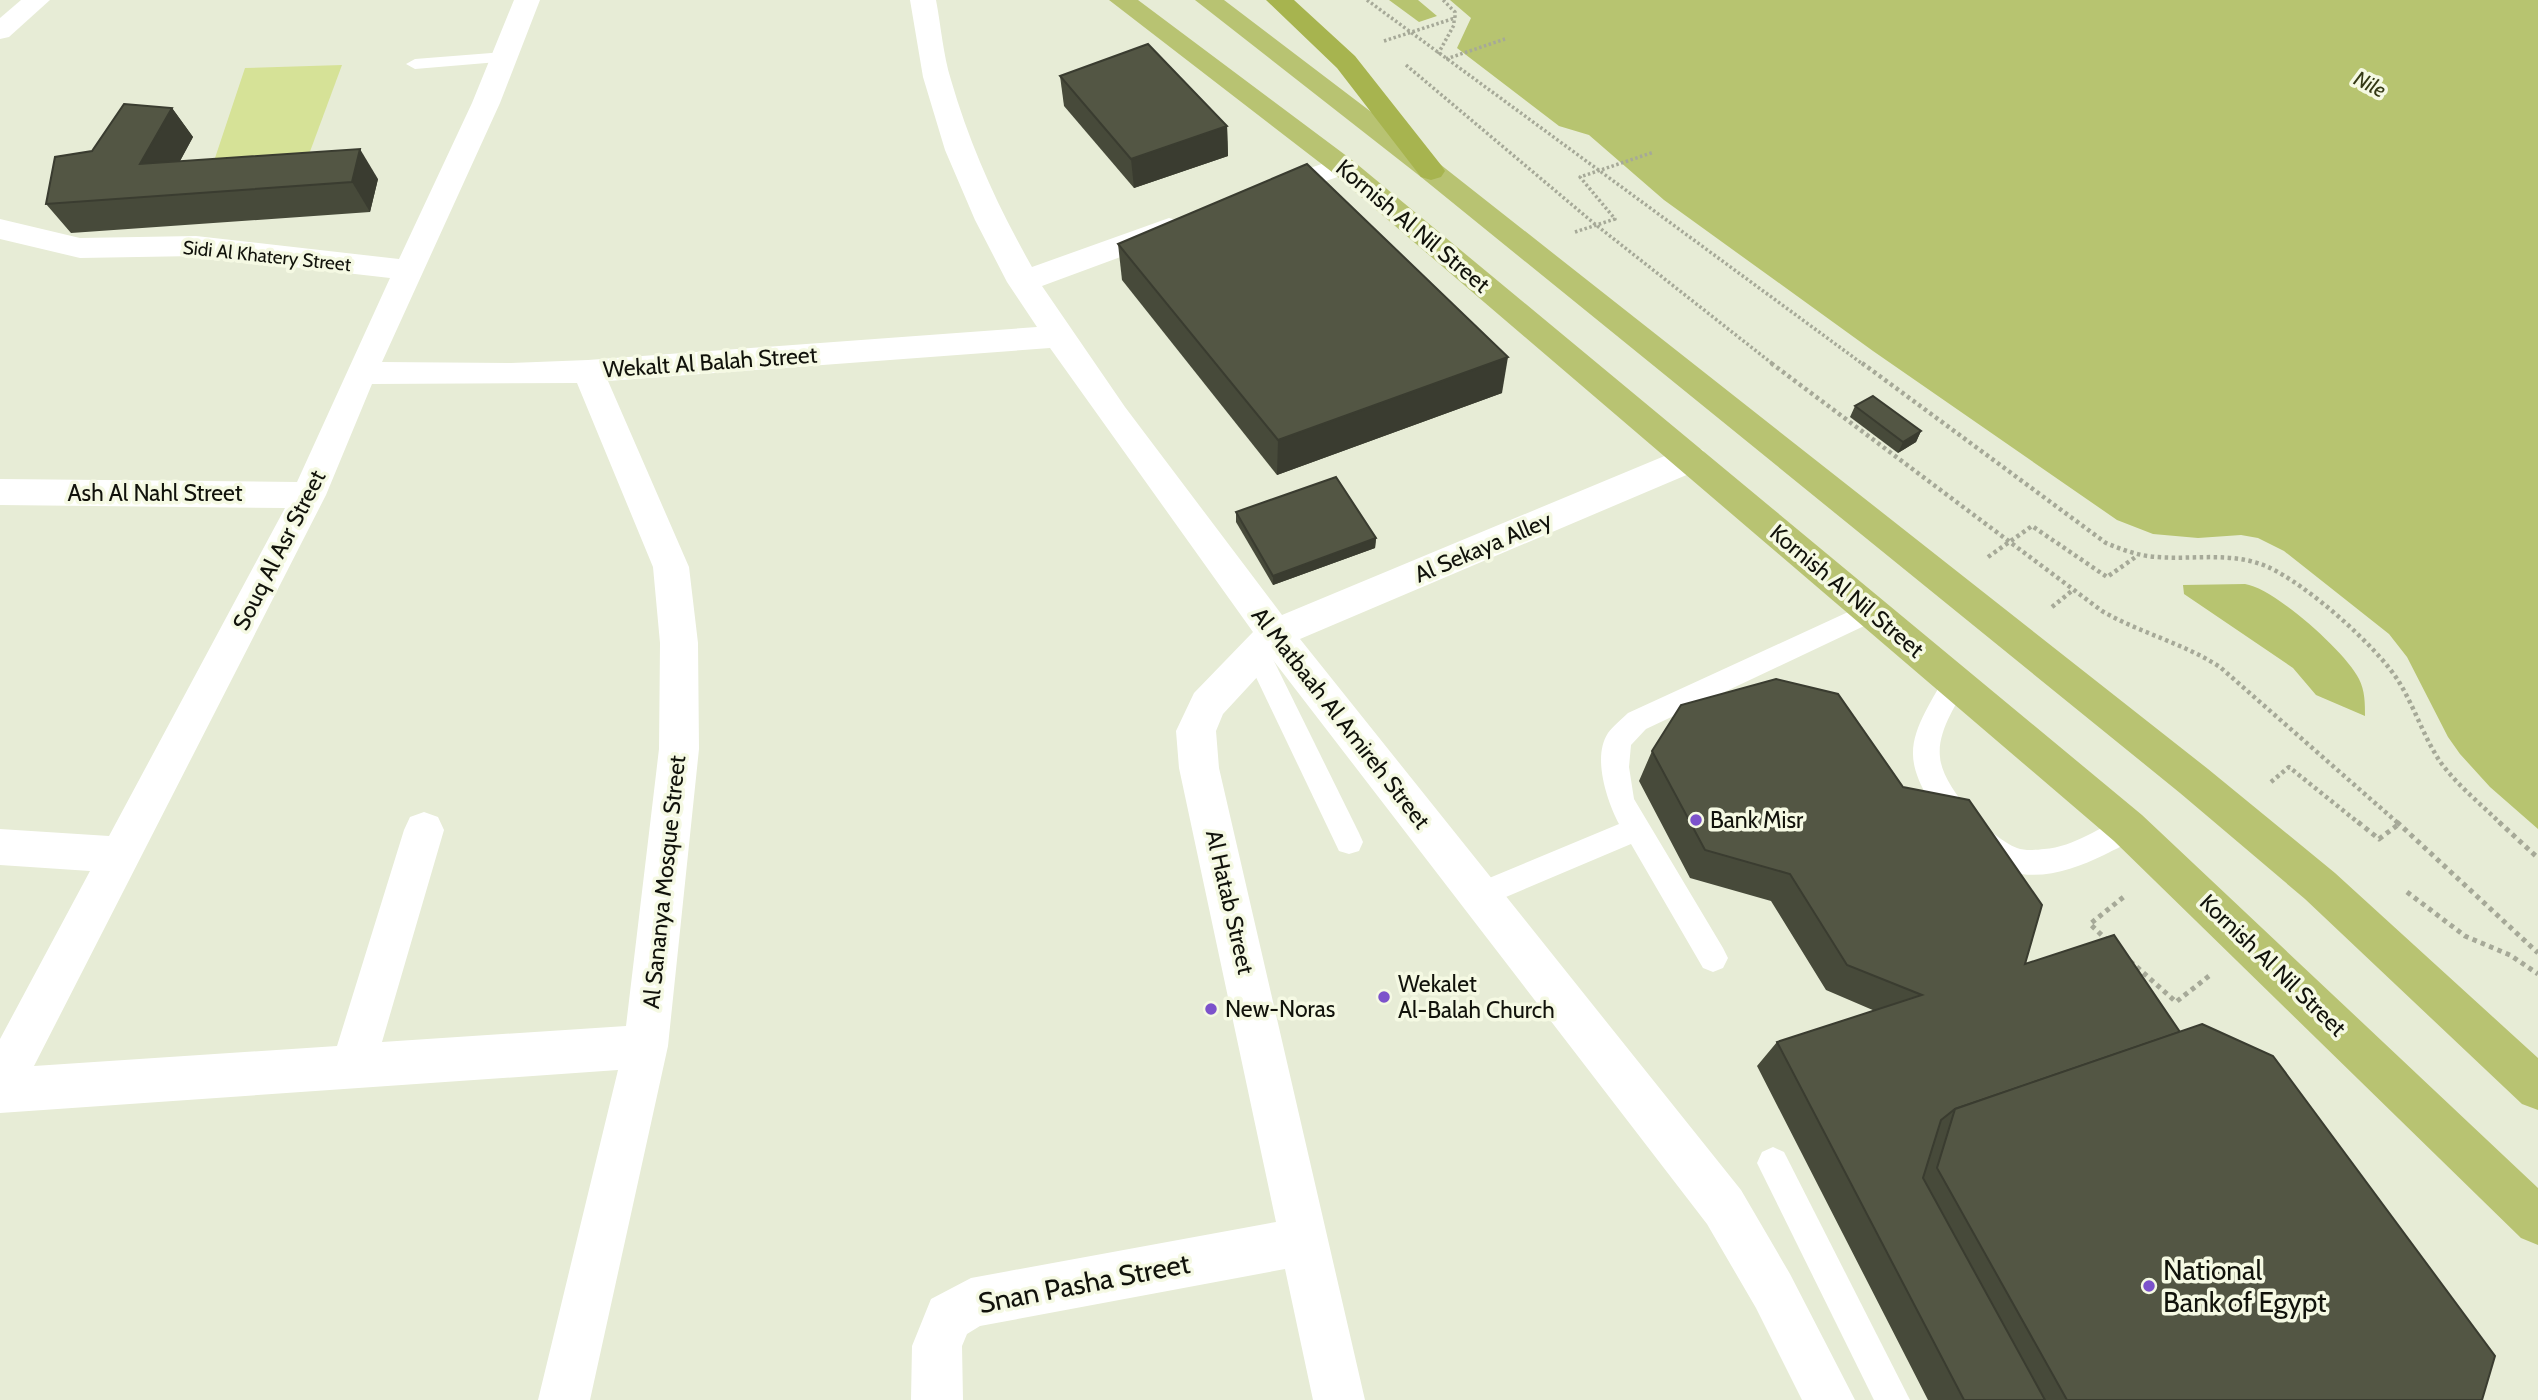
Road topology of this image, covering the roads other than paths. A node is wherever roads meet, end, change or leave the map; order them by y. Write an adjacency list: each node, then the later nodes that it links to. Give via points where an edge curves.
1 (37, 0): 7 (street)
2 (527, 0): 8 (street, Souq Al Asr Street)
3 (923, 0): 16 (street, Al Matbaah Al Amireh Street, via 926,36 945,114 977,197)
4 (1122, 0): 10 (highway, Kornish Al Nil Street)
5 (1208, 0): 11 (highway)
6 (1279, 0): 11 (highway, via 1346,62)
7 (0, 31)
8 (504, 57): 9 (lane); 15 (street, Souq Al Asr Street)
9 (415, 64)
10 (1342, 166): 12 (street); 20 (highway, Kornish Al Nil Street)
11 (1431, 171): 37 (highway, via 2194,781 2320,886)
12 (1239, 203)
13 (1201, 217): 16 (street)
14 (0, 229): 15 (street, Sidi Al Khatery Street, via 80,248 196,246)
15 (409, 270): 19 (street, Souq Al Asr Street)
16 (1022, 282): 17 (street, Al Matbaah Al Amireh Street)
17 (1058, 336): 18 (street, Wekalt Al Balah Street); 24 (street, Al Matbaah Al Amireh Street)
18 (587, 371): 19 (street, Wekalt Al Balah Street); 34 (street, Al Sananya Mosque Street, via 671,567 679,643 679,750)
19 (361, 373): 22 (street, Souq Al Asr Street)
20 (1691, 459): 23 (highway, Kornish Al Nil Street); 24 (street, Al Sekaya Alley)
21 (0, 492): 22 (street, Ash Al Nahl Street)
22 (309, 495): 31 (street, Souq Al Asr Street)
23 (1872, 611): 25 (highway, Kornish Al Nil Street); 27 (lane, via 1637,721 1618,741 1615,767 1621,801)
24 (1266, 643): 29 (lane); 32 (street, Al Matbaah Al Amireh Street); 41 (street, Al Hatab Street, via 1208,704 1196,732 1199,768)
25 (1955, 682): 26 (highway, Kornish Al Nil Street); 26 (lane, via 1928,741 1926,757 1944,802 1980,838 2017,861 2047,862)
26 (2128, 828): 40 (highway, Kornish Al Nil Street)
27 (1637, 829): 32 (lane); 33 (lane)
28 (424, 830): 35 (street)
29 (1349, 842)
30 (0, 846): 31 (street)
31 (123, 855): 36 (street, Souq Al Asr Street)
32 (1480, 895): 45 (street, Al Matbaah Al Amireh Street, via 1724,1207)
33 (1713, 958)
34 (646, 1046): 35 (street); 42 (street, Al Sananya Mosque Street)
35 (353, 1066): 38 (street)
36 (0, 1085)
37 (2538, 1088)
38 (0, 1091)
39 (1773, 1163): 46 (lane)
40 (2538, 1221)
41 (1304, 1241): 43 (street, Snan Pasha Street, via 971,1303 949,1317 937,1346); 44 (street, Al Hatab Street)
42 (564, 1400)
43 (937, 1400)
44 (1339, 1400)
45 (1829, 1400)
46 (1893, 1400)

